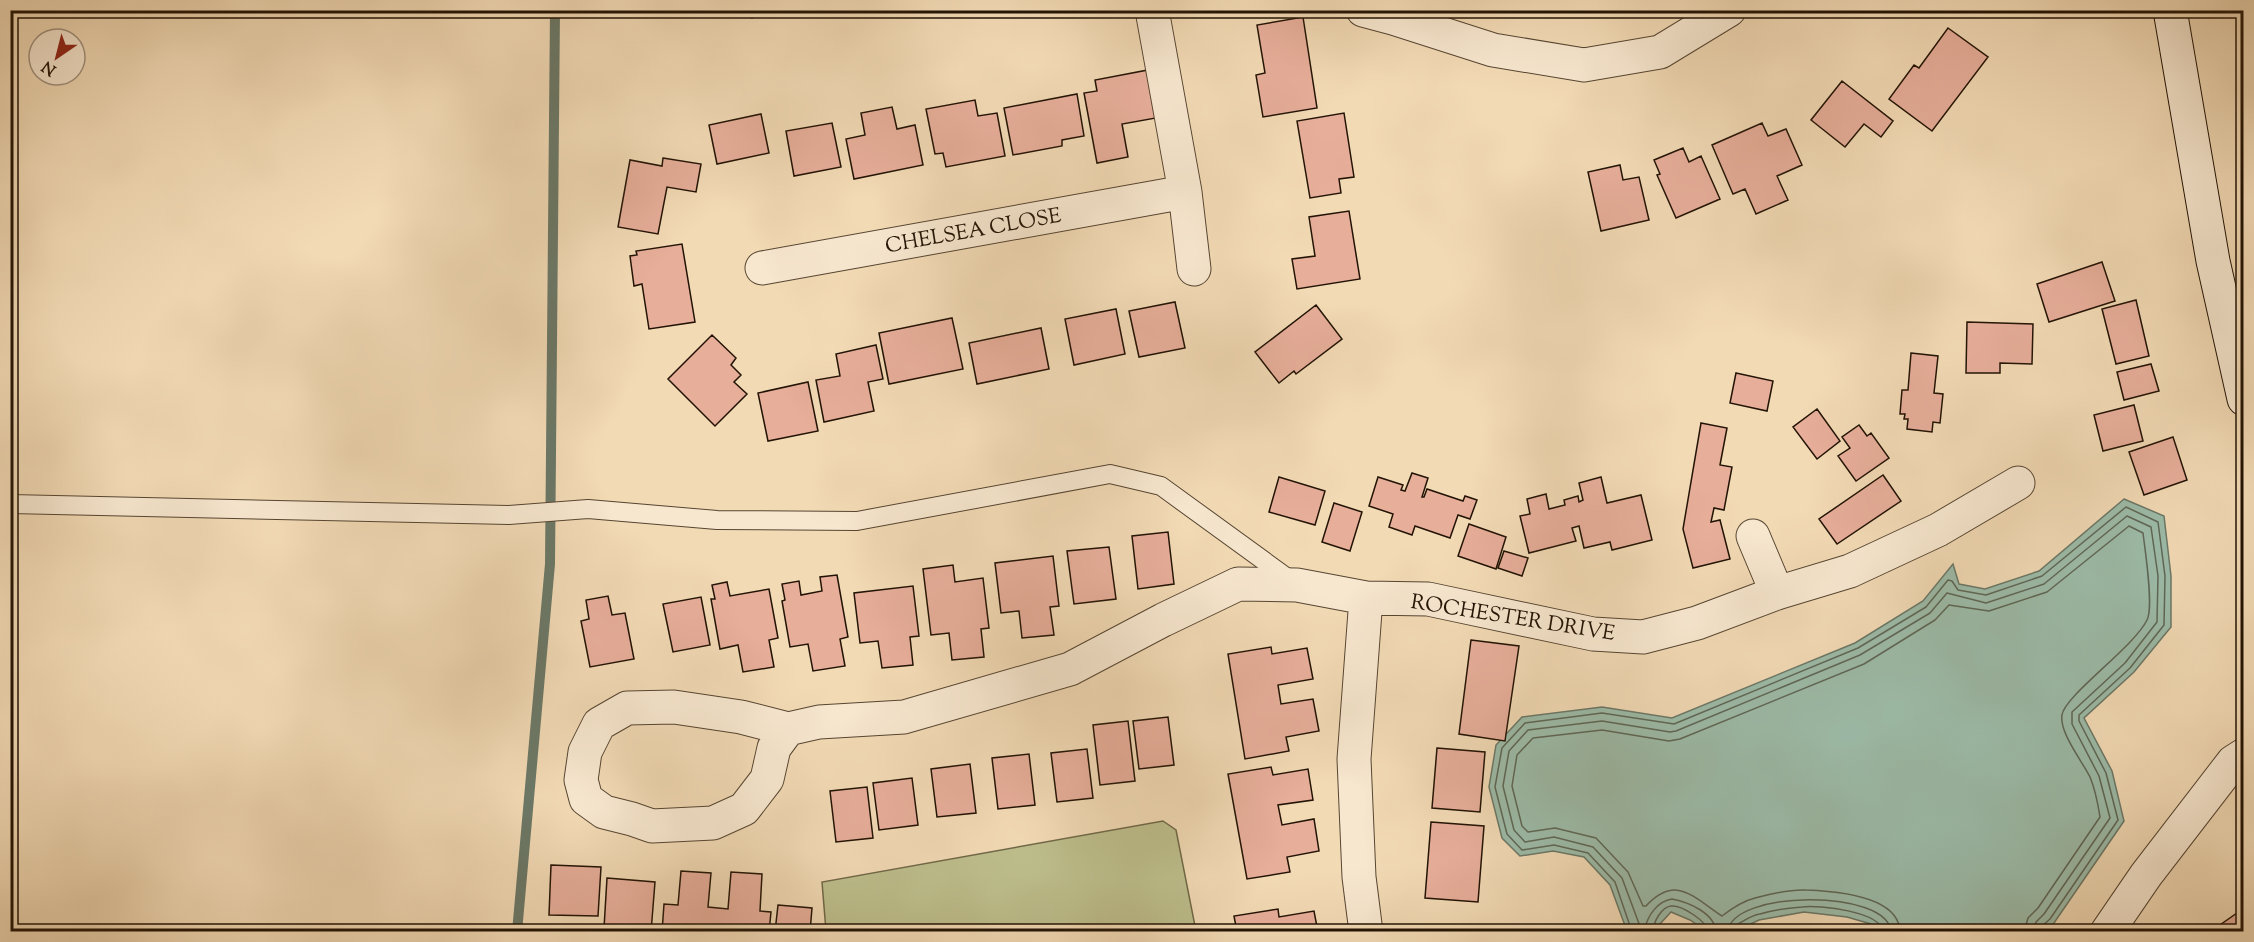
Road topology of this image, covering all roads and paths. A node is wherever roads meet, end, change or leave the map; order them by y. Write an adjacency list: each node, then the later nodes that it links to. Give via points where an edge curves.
1 (1152, 10): 5 (street)
2 (1364, 10): 3 (street, via 1493,50 1584,65 1660,52)
3 (1728, 10)
4 (2170, 10): 8 (street, via 2213,261)
5 (1185, 192): 6 (street, CHELSEA CLOSE); 7 (street)
6 (762, 268)
7 (1194, 269)
8 (2244, 399)
9 (2018, 483): 13 (street, ROCHESTER DRIVE, via 1938,530 1850,572)
10 (10, 504): 12 (lane, via 400,514 537,515 588,509 717,520 857,521 1110,474 1161,486)
11 (1753, 536): 13 (street)
12 (1297, 585): 14 (street, ROCHESTER DRIVE); 15 (street, ROCHESTER DRIVE, via 1238,584 1070,669 983,695 904,717 819,722)
13 (1777, 594): 14 (street, ROCHESTER DRIVE, via 1697,623 1643,637 1593,634 1428,599)
14 (1366, 598): 17 (street, via 1354,759 1359,877)
15 (788, 729): 15 (street, ROCHESTER DRIVE, via 774,748 767,779 744,809 713,823 652,826 604,812 586,799 581,780 585,752 599,724 627,708 674,707)
16 (2244, 755): 18 (street, via 2233,762 2146,874)
17 (1366, 932)
18 (2107, 932)

